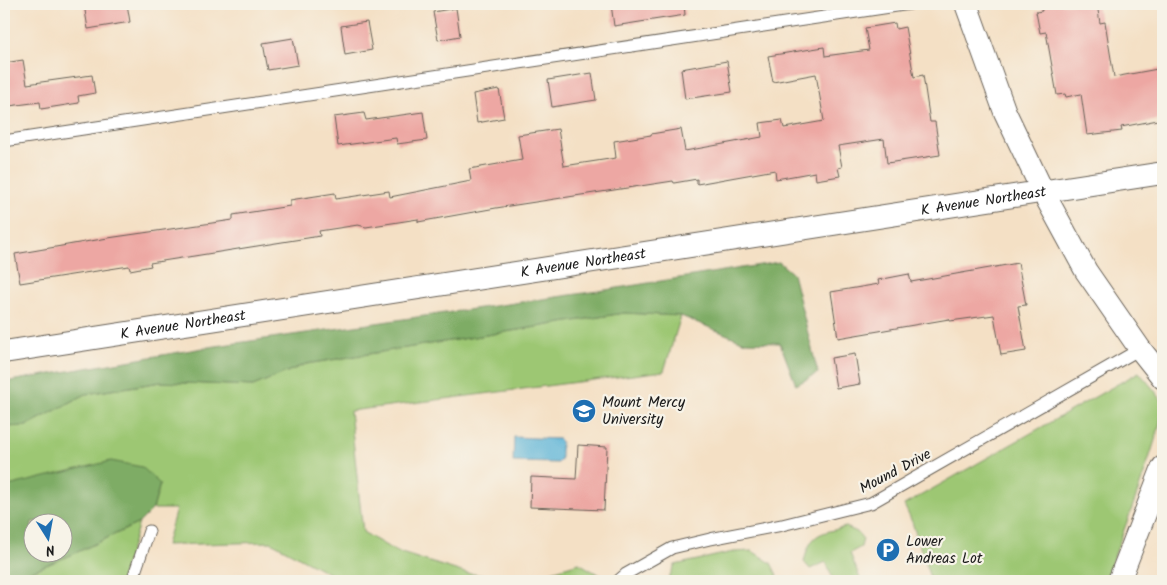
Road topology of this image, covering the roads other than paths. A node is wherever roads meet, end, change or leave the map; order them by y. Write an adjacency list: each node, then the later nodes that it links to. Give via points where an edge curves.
1 (910, 4): 3 (lane)
2 (966, 4): 5 (street, via 1006,112)
3 (4, 141)
4 (1163, 173): 5 (street, K Avenue Northeast)
5 (1043, 192): 6 (street, via 1086,271); 7 (street, K Avenue Northeast)
6 (1140, 349): 8 (street); 12 (lane, Mound Drive, via 871,503 672,548)
7 (4, 352)
8 (1163, 378)
9 (1163, 467): 13 (street)
10 (149, 530): 11 (lane)
11 (132, 581)
12 (618, 581)
13 (1120, 581)

